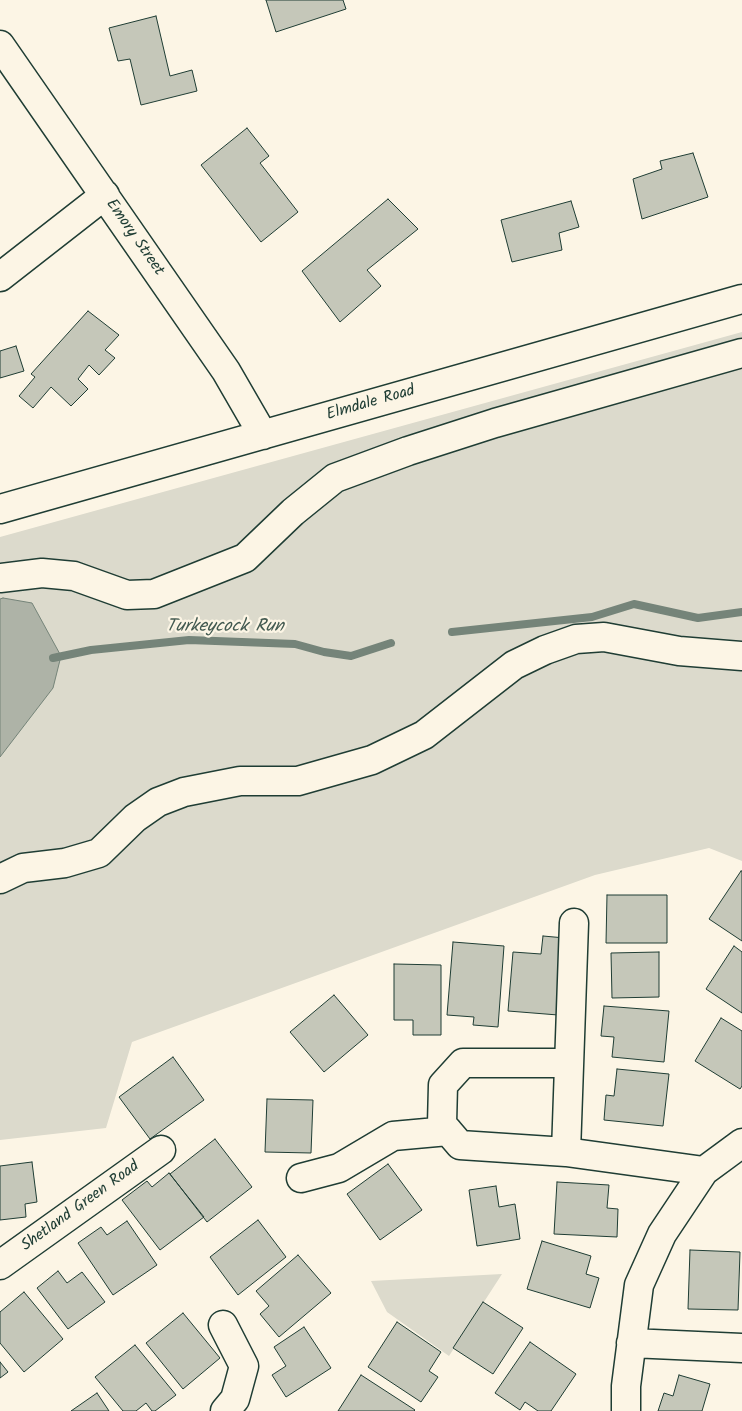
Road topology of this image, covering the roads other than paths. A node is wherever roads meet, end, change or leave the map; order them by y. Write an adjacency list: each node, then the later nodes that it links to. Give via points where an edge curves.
1 (0, 45): 2 (street, Emory Street)
2 (105, 196): 3 (street); 6 (street, Emory Street, via 226,371)
3 (0, 277)
4 (742, 299): 6 (street, Elmdale Road)
5 (742, 353): 8 (street, via 495,422 335,478 245,558 154,594 127,594 74,576 42,572)
6 (263, 435): 7 (street, Elmdale Road)
7 (0, 509)
8 (0, 578)
9 (742, 656): 10 (street, via 679,651 604,637 576,639 514,665 424,736 372,760 298,781 240,781 184,792 158,802 135,818 99,853 65,863 23,868)
10 (0, 879)
11 (574, 923): 12 (street)
12 (569, 1063): 13 (street, via 463,1063 443,1085 442,1124); 16 (street)
13 (448, 1132): 16 (street, via 460,1145); 18 (street, via 393,1136 339,1168)
14 (742, 1143): 17 (street)
15 (161, 1150): 19 (street, Shetland Green Road)
16 (566, 1152): 17 (street)
17 (704, 1170): 21 (street, via 662,1234 638,1285)
18 (301, 1178)
19 (0, 1265)
20 (223, 1325): 23 (street, via 244,1366 235,1399)
21 (631, 1344): 22 (street); 24 (street)
22 (742, 1348)
23 (225, 1411)
24 (626, 1411)

